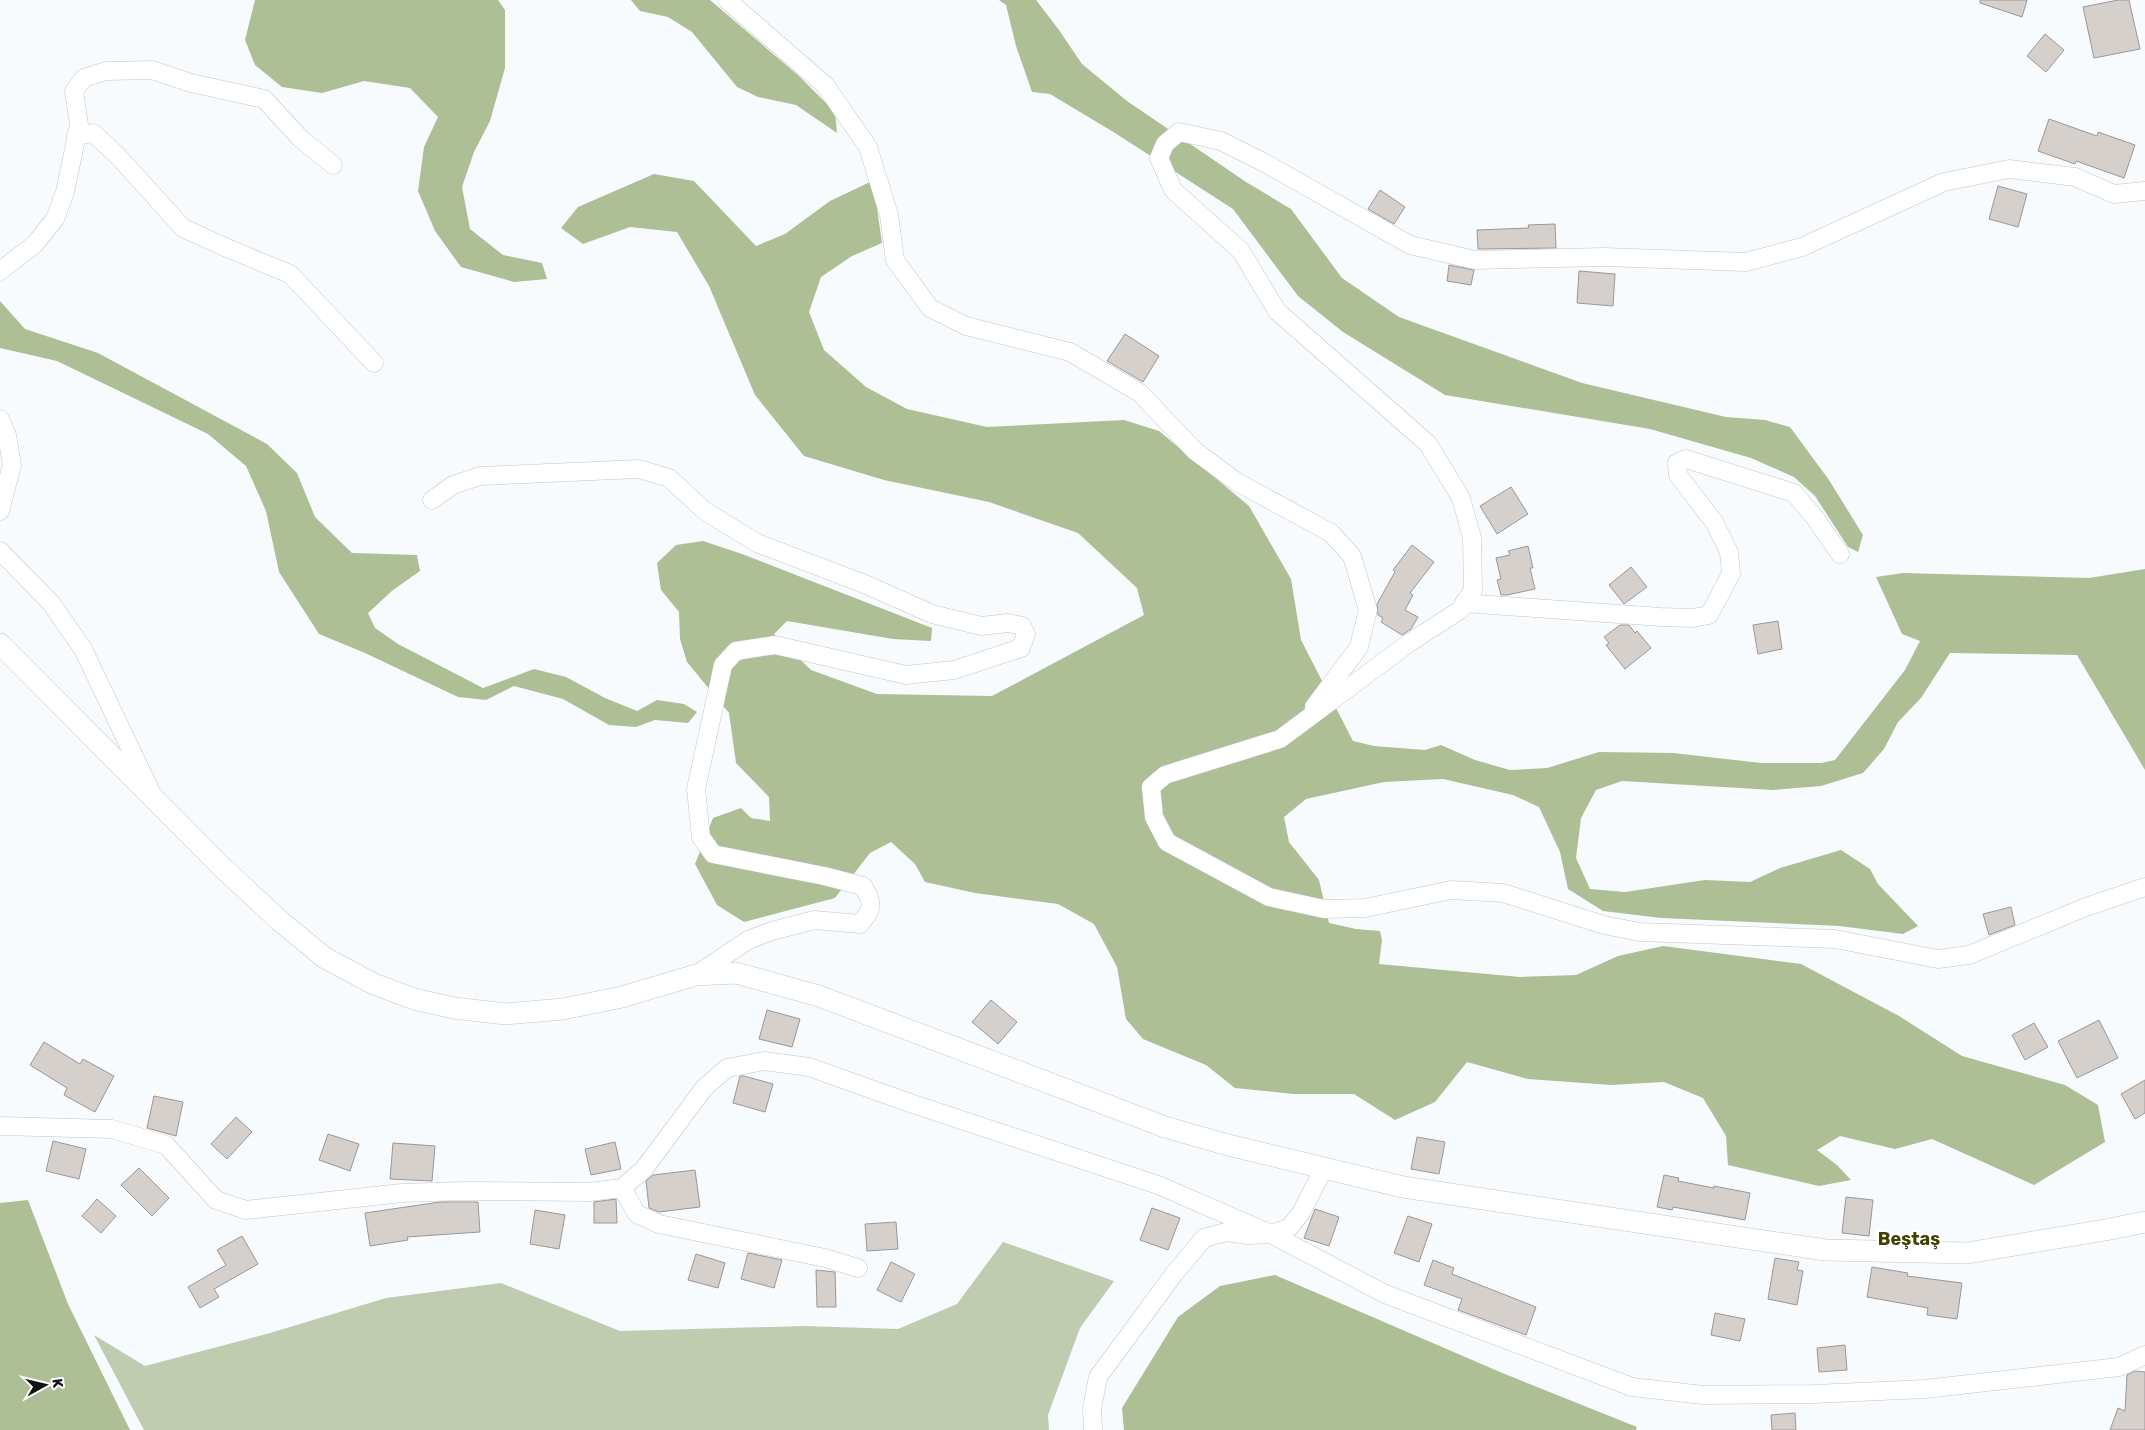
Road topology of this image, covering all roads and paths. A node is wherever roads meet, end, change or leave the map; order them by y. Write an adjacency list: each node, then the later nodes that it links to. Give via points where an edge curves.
1 (727, 0): 14 (street, via 825,85 868,147 889,214 895,260 930,308 966,326 1070,352 1140,393 1195,451 1237,482 1331,533 1352,556 1368,610 1359,647)
2 (76, 136): 3 (street, via 74,91 84,78 106,71 152,70 191,83 264,99 301,139); 5 (street, via 65,192 54,219 35,244); 6 (street, via 93,133 183,228 290,274)
3 (333, 165)
4 (2145, 191): 12 (street, via 2114,194 2075,177 2009,169 1944,182 1802,247 1746,262 1604,257 1475,260 1410,245 1221,141 1179,132 1165,144 1159,158 1173,190 1241,251 1277,311 1428,444 1461,498 1472,538 1473,590)
5 (0, 271)
6 (374, 363)
7 (0, 419): 9 (street, via 7,435 12,465)
8 (432, 500): 17 (street, via 453,485 480,476 639,469 669,478 704,511 757,543 932,614 981,626 1008,623 1022,626 1026,634 1020,648 954,670 906,675 775,645 736,651 723,665 696,789 701,837 713,854 863,886 871,899 871,910 860,924 814,920 772,931 748,940)
9 (0, 511)
10 (0, 551): 15 (street, via 51,604 83,649)
11 (1840, 554): 12 (street, via 1794,493 1686,459 1678,463 1678,475 1714,522 1728,552 1731,574 1709,615 1661,617)
12 (1464, 603): 14 (street, via 1460,610 1409,643)
13 (0, 644): 15 (street)
14 (1302, 723): 16 (street, via 1280,739 1165,775 1151,787 1154,816 1167,842 1270,897 1324,909 1365,908 1451,890 1503,893 1604,925 1640,932 1835,939 1938,959 1969,955 2086,907)
15 (153, 797): 17 (street, via 223,868 325,958 374,984 414,999 506,1014 563,1009)
16 (2145, 887)
17 (696, 974): 19 (street, via 736,973 819,996 1165,1127)
18 (0, 1126): 20 (street, via 112,1129 166,1145 216,1200 246,1210 402,1193 464,1190 589,1192)
19 (1324, 1168): 21 (street, via 1402,1187 1825,1250 1967,1252); 22 (street, via 1301,1213 1289,1228)
20 (622, 1188): 22 (street, via 644,1170 704,1088 727,1068 764,1061 810,1067 1158,1185); 23 (street, via 637,1214 659,1224 825,1258)
21 (2145, 1222)
22 (1271, 1234): 24 (street, via 1384,1294 1632,1387 1703,1395 1925,1389 2119,1367); 25 (street, via 1226,1232 1204,1238 1098,1377)
23 (858, 1268)
24 (2145, 1355)
25 (1092, 1430)

